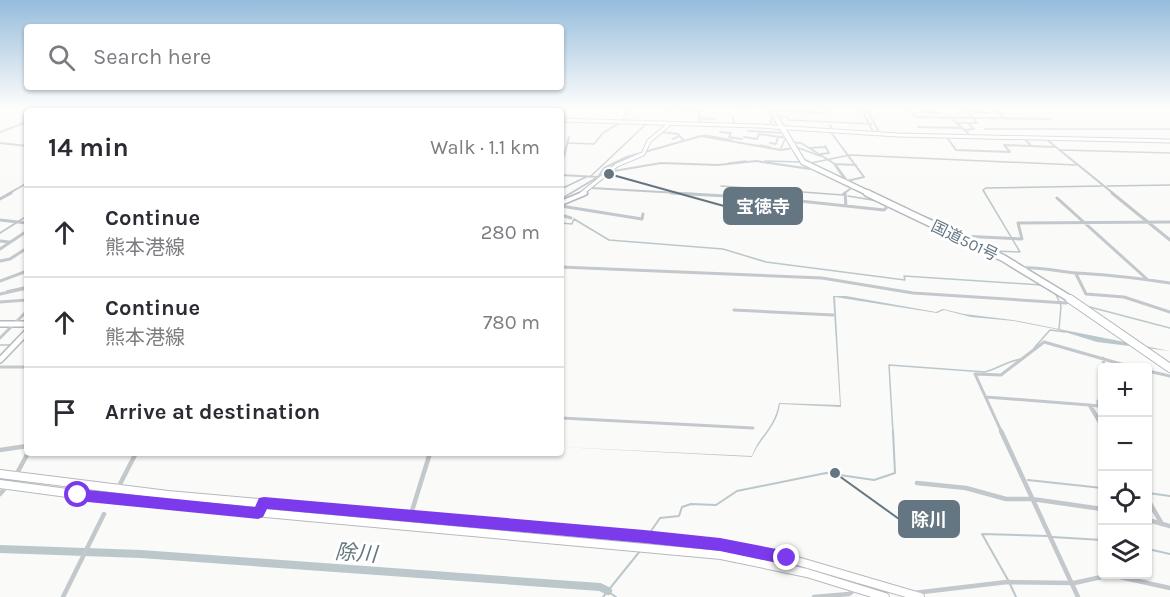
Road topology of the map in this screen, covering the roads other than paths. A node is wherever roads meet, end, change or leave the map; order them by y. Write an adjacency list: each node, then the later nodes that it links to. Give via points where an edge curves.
1 (656, 136): 30 (main road)
2 (679, 136): 19 (street); 21 (street)
3 (729, 136): 20 (street)
4 (743, 136): 20 (street)
5 (759, 136): 20 (street, via 758,140)
6 (773, 136): 15 (street)
7 (783, 136): 15 (street)
8 (787, 136): 28 (highway, 国道501号)
9 (788, 136): 29 (street)
10 (835, 136): 34 (street)
11 (927, 136): 12 (main road)
12 (930, 136): 13 (main road)
13 (946, 136): 16 (main road); 26 (street, via 956,150 1010,152 1004,145)
14 (568, 137): 31 (street)
15 (778, 137): 24 (street, via 776,144)
16 (972, 137): 17 (main road)
17 (1024, 138): 18 (main road); 26 (street)
18 (1046, 138): 22 (main road); 27 (street)
19 (673, 139)
20 (741, 140): 21 (street, via 706,136); 28 (street, via 781,150)
21 (684, 141): 30 (street)
22 (1170, 141)
23 (0, 143): 25 (street)
24 (770, 143)
25 (24, 146)
26 (1031, 146): 27 (street)
27 (1056, 147): 54 (street)
28 (794, 148): 35 (highway, 国道501号, via 799,159)
29 (809, 148): 32 (street); 32 (street, via 825,147 829,153)
30 (643, 153): 36 (main road); 38 (street, via 604,168)
31 (564, 154)
32 (819, 154): 33 (street)
33 (835, 164): 34 (street); 39 (street)
34 (856, 165): 39 (street, via 864,177)
35 (820, 170): 36 (street, via 756,161 718,165 661,163); 39 (highway, 国道501号)
36 (608, 172): 38 (main road)
37 (564, 175): 38 (street)
38 (599, 177): 42 (main road)
39 (846, 181): 41 (highway, 国道501号)
40 (24, 185): 44 (street)
41 (855, 187): 46 (highway, 国道501号); 48 (street, via 843,194)
42 (591, 188): 45 (main road); 48 (street)
43 (1057, 198): 57 (street)
44 (0, 199)
45 (564, 202)
46 (890, 204): 48 (street, via 885,210); 59 (highway, 国道501号)
47 (564, 205): 49 (street, via 642,219)
48 (846, 206)
49 (643, 214)
50 (564, 216): 51 (street)
51 (571, 218)
52 (0, 220): 56 (street)
53 (937, 221): 60 (street)
54 (1147, 222): 55 (street); 57 (street); 61 (street)
55 (1170, 222)
56 (24, 223)
57 (1084, 223): 60 (street, via 1018,223 1022,239); 72 (street)
58 (24, 233): 63 (street)
59 (956, 235): 60 (street); 68 (highway, 国道501号)
60 (966, 236)
61 (1170, 240)
62 (0, 241): 63 (street)
63 (11, 242): 64 (street)
64 (0, 249)
65 (24, 250): 66 (street)
66 (0, 261)
67 (564, 267): 77 (street, via 822,278 900,292)
68 (1019, 268): 70 (street, via 1037,266); 77 (highway, 国道501号)
69 (24, 272): 71 (street)
70 (1076, 273): 72 (street); 80 (street, via 1086,294 1124,297)
71 (0, 281)
72 (1149, 281): 73 (street)
73 (1170, 284)
74 (24, 289): 75 (street)
75 (0, 294)
76 (24, 300): 78 (street)
77 (1073, 301): 94 (highway, 国道501号)
78 (0, 302)
79 (734, 310): 82 (street)
80 (1170, 312)
81 (24, 314): 84 (street)
82 (833, 315)
83 (0, 324): 84 (main road)
84 (14, 324): 85 (main road); 87 (street)
85 (24, 324)
86 (24, 335): 89 (main road)
87 (0, 338)
88 (1103, 358): 90 (street); 91 (street); 97 (street, via 1044,342 1001,375 975,374)
89 (0, 360)
90 (1104, 363)
91 (1119, 363)
92 (0, 367): 93 (street)
93 (24, 367)
94 (1170, 368)
95 (1152, 372): 96 (street)
96 (1170, 376)
97 (986, 397): 99 (street); 114 (street)
98 (1098, 401): 99 (street, via 1097,406)
99 (1089, 405): 101 (street)
100 (564, 418): 102 (street)
101 (1098, 420)
102 (753, 428)
103 (24, 446): 104 (street)
104 (0, 450)
105 (26, 456): 109 (street)
106 (134, 456): 112 (street)
107 (429, 456): 121 (street)
108 (0, 474): 109 (main road)
109 (15, 476): 111 (main road); 112 (main road)
110 (917, 483): 114 (street, via 966,488 1006,499)
111 (4, 484): 113 (street); 115 (main road)
112 (117, 490): 115 (main road); 116 (main road)
113 (0, 494)
114 (1032, 498): 118 (street); 131 (street)
115 (112, 499): 119 (main road)
116 (264, 503): 119 (main road); 121 (main road)
117 (1152, 507): 123 (street)
118 (1098, 508)
119 (258, 513): 124 (main road)
120 (104, 514): 135 (street)
121 (411, 516): 124 (main road); 125 (main road)
122 (1152, 521): 123 (street)
123 (1162, 524): 126 (street)
124 (407, 526): 127 (main road)
125 (524, 526): 127 (main road); 128 (main road)
126 (1170, 526)
127 (522, 536): 130 (main road)
128 (647, 536): 129 (main road)
129 (693, 541): 130 (main road); 134 (main road, via 787,558)
130 (693, 552): 132 (main road, via 775,565)
131 (1074, 583): 133 (street, via 1111,575); 134 (street, via 1007,582); 139 (street)
132 (857, 588): 136 (street, via 849,594); 137 (main road)
133 (1170, 588)
134 (910, 594): 138 (main road)
135 (63, 597)
136 (814, 597)
137 (885, 597)
138 (920, 597)
139 (1078, 597)

